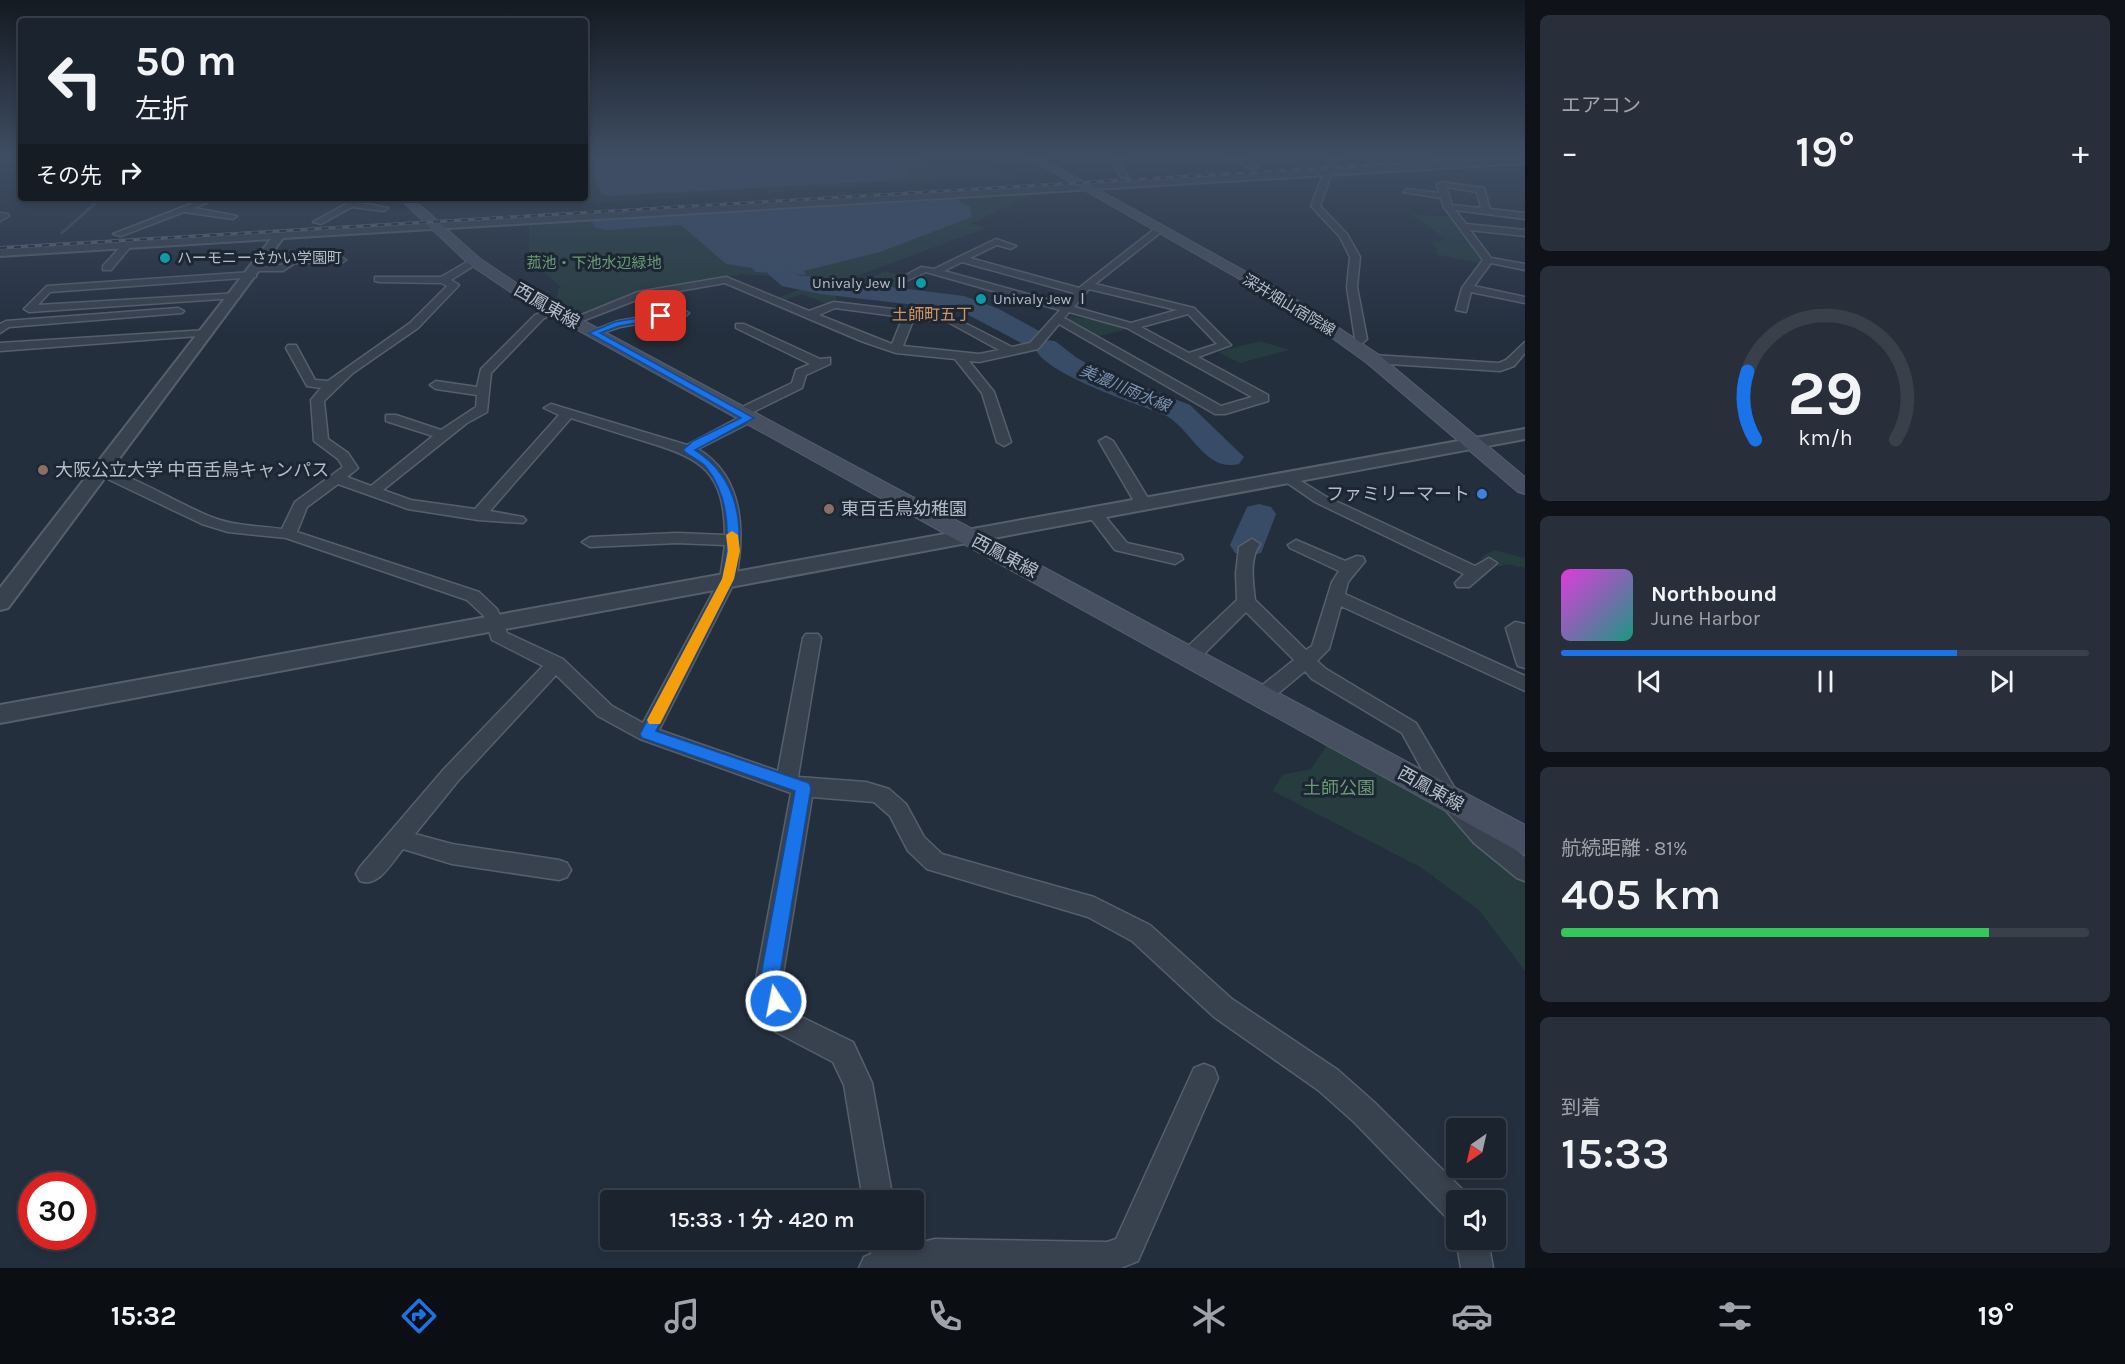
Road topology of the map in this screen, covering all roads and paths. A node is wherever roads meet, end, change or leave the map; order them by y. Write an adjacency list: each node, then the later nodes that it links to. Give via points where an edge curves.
1 (167, 215): 16 (street)
2 (227, 215): 10 (street)
3 (331, 215): 12 (street)
4 (424, 215): 11 (main road, 西鳳東線)
5 (518, 215): 11 (street)
6 (540, 215): 11 (street)
7 (1136, 215): 14 (main road, 深井畑山宿院線)
8 (1324, 215): 50 (street, via 1344,236 1355,257 1352,287 1361,339)
9 (1455, 215): 13 (street)
10 (233, 216)
11 (431, 221): 12 (street); 17 (street); 25 (main road, 西鳳東線)
12 (318, 222): 16 (street)
13 (1464, 227): 15 (street); 24 (street)
14 (1160, 229): 34 (street); 50 (main road, 深井畑山宿院線, via 1297,306)
15 (1525, 233)
16 (118, 234): 18 (street)
17 (279, 236): 19 (street); 28 (street)
18 (0, 241)
19 (128, 245): 21 (street); 27 (street)
20 (1011, 246): 22 (street, via 996,242)
21 (0, 252)
22 (961, 259): 29 (street); 34 (street)
23 (341, 260): 28 (street, via 293,260 283,268)
24 (1488, 260): 26 (street); 33 (street)
25 (474, 261): 32 (street); 39 (main road, 西鳳東線)
26 (1525, 267)
27 (106, 268)
28 (254, 271): 36 (street); 36 (street, via 47,290 29,309)
29 (935, 272): 30 (street, via 925,269); 42 (street)
30 (906, 278)
31 (378, 279): 32 (street)
32 (443, 280): 59 (street, via 454,285 410,328)
33 (1467, 288): 35 (street); 38 (street)
34 (1084, 289): 37 (street); 42 (street)
35 (1525, 300)
36 (231, 302): 47 (street, via 6,324); 48 (street)
37 (1190, 310): 46 (street); 57 (street, via 1226,345)
38 (1462, 310)
39 (553, 311): 44 (main road, 西鳳東線); 61 (street, via 539,317 485,372)
40 (683, 313): 49 (street, via 618,324)
41 (910, 314): 43 (street, via 834,305); 54 (street); 55 (street, via 951,319)
42 (1062, 314): 46 (street); 55 (street, via 1034,345); 57 (street, via 1220,411 1263,398)
43 (808, 316): 44 (street, via 726,280 642,294); 54 (street)
44 (573, 321): 49 (main road, 西鳳東線)
45 (740, 326): 64 (street, via 823,363 800,373 798,385)
46 (1131, 326): 57 (street)
47 (0, 330)
48 (207, 333): 52 (street); 72 (street)
49 (593, 333): 64 (main road, 西鳳東線)
50 (1355, 346): 58 (main road, 深井畑山宿院線)
51 (1525, 346): 58 (street, via 1510,363 1500,367)
52 (0, 347)
53 (292, 348): 59 (street, via 311,383)
54 (896, 349): 56 (street)
55 (1010, 351): 56 (street, via 979,358)
56 (959, 356): 69 (street, via 988,392)
57 (1187, 357)
58 (1373, 359): 70 (main road, 深井畑山宿院線)
59 (330, 385): 74 (street, via 317,400 321,441 350,463 351,468)
60 (436, 385): 61 (street)
61 (482, 392): 67 (street, via 482,409)
62 (551, 408): 63 (street)
63 (568, 412): 71 (street); 79 (street)
64 (745, 416): 71 (street); 84 (main road, 西鳳東線)
65 (391, 418): 67 (street)
66 (1525, 434): 70 (street)
67 (443, 435): 76 (street)
68 (1106, 441): 77 (street)
69 (1004, 442)
70 (1472, 443): 73 (street); 75 (main road, 深井畑山宿院線)
71 (688, 450): 85 (street, via 708,463 728,493)
72 (100, 472): 83 (street, via 143,488 208,521); 94 (street)
73 (1288, 477): 77 (street); 80 (street, via 1320,499)
74 (335, 478): 76 (street); 83 (street, via 300,505)
75 (1525, 488)
76 (373, 491): 79 (street, via 408,504)
77 (1143, 503): 78 (street)
78 (1094, 512): 84 (street); 89 (street, via 1121,547)
79 (478, 514): 81 (street)
80 (1361, 518): 82 (street); 90 (street)
81 (518, 520)
82 (1347, 529)
83 (288, 534): 95 (street, via 473,596 489,608)
84 (965, 535): 91 (street); 98 (main road, 西鳳東線)
85 (733, 540): 86 (street); 91 (street)
86 (590, 542)
87 (1252, 544): 93 (street, via 1247,548 1244,569)
88 (1296, 545): 92 (street, via 1353,565 1340,582)
89 (1175, 559)
90 (1476, 573)
91 (728, 579): 95 (street); 105 (street)
92 (1336, 597): 99 (street, via 1320,649); 102 (street)
93 (1246, 602): 98 (street); 99 (street)
94 (0, 603)
95 (496, 622): 101 (street, via 498,636); 104 (street)
96 (1525, 630): 100 (street, via 1515,628)
97 (812, 638): 106 (street)
98 (1190, 656): 103 (main road, 西鳳東線)
99 (1304, 661): 103 (street); 107 (street, via 1329,681 1409,728)
100 (1525, 661)
101 (556, 664): 105 (street, via 605,711); 108 (street, via 451,775)
102 (1525, 684)
103 (1262, 696): 107 (main road, 西鳳東線)
104 (0, 714)
105 (647, 734): 106 (street)
106 (795, 785): 114 (street, via 769,980 783,1022 843,1052 858,1083); 115 (street, via 881,795 898,810 916,844 935,862 1094,908 1141,933 1223,1008 1328,1080)
107 (1450, 800): 109 (main road, 西鳳東線); 111 (street, via 1482,836)
108 (398, 838): 110 (street, via 452,854); 112 (street)
109 (1525, 841)
110 (559, 870)
111 (1525, 871)
112 (368, 874)
113 (1204, 1078): 119 (street, via 1127,1250)
114 (876, 1190)
115 (1446, 1195)
116 (1474, 1250): 120 (street)
117 (883, 1257): 118 (street, via 935,1255)
118 (961, 1262): 119 (street)
119 (1108, 1263)
120 (1477, 1268)

